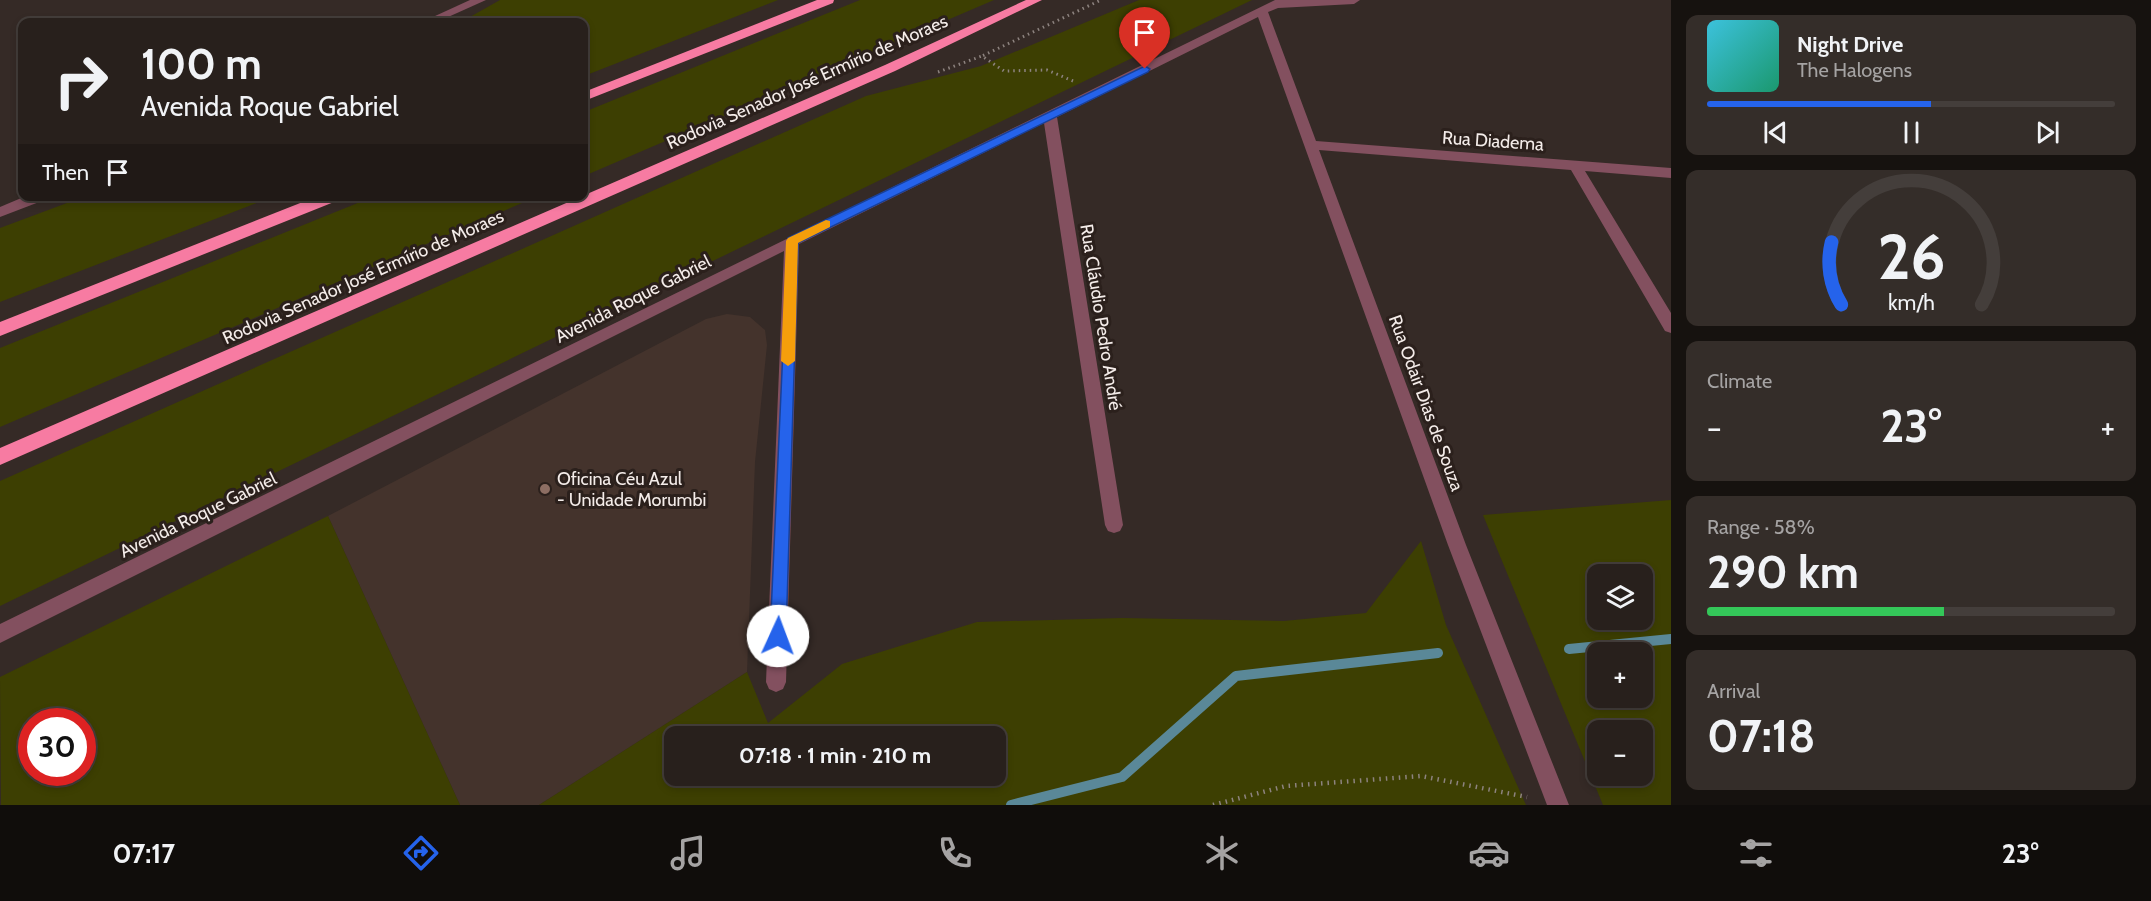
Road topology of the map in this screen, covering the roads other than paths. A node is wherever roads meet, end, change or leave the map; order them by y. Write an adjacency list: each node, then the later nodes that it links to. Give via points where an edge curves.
1 (480, 0): 7 (street)
2 (828, 0): 8 (highway)
3 (1036, 0): 13 (highway, Rodovia Senador José Ermírio de Moraes)
4 (1354, 0): 5 (street)
5 (1281, 2): 6 (street, Avenida Roque Gabriel)
6 (1262, 12): 9 (street, Avenida Roque Gabriel); 10 (street, Rua Odair Dias de Souza)
7 (437, 18)
8 (588, 95)
9 (1050, 116): 18 (street, Avenida Roque Gabriel); 22 (street, Rua Cláudio Pedro André)
10 (1311, 145): 11 (street, Rua Diadema); 25 (street, Rua Odair Dias de Souza, via 1457,544)
11 (1575, 165): 12 (street, Rua Diadema); 19 (street)
12 (1671, 173)
13 (588, 200)
14 (29, 201): 17 (street)
15 (322, 201): 20 (highway)
16 (586, 201): 21 (highway, Rodovia Senador José Ermírio de Moraes)
17 (0, 212)
18 (792, 241): 23 (street, Avenida Roque Gabriel); 24 (street)
19 (1671, 327)
20 (0, 330)
21 (0, 457)
22 (1114, 525)
23 (0, 634)
24 (776, 682)
25 (1558, 804)

